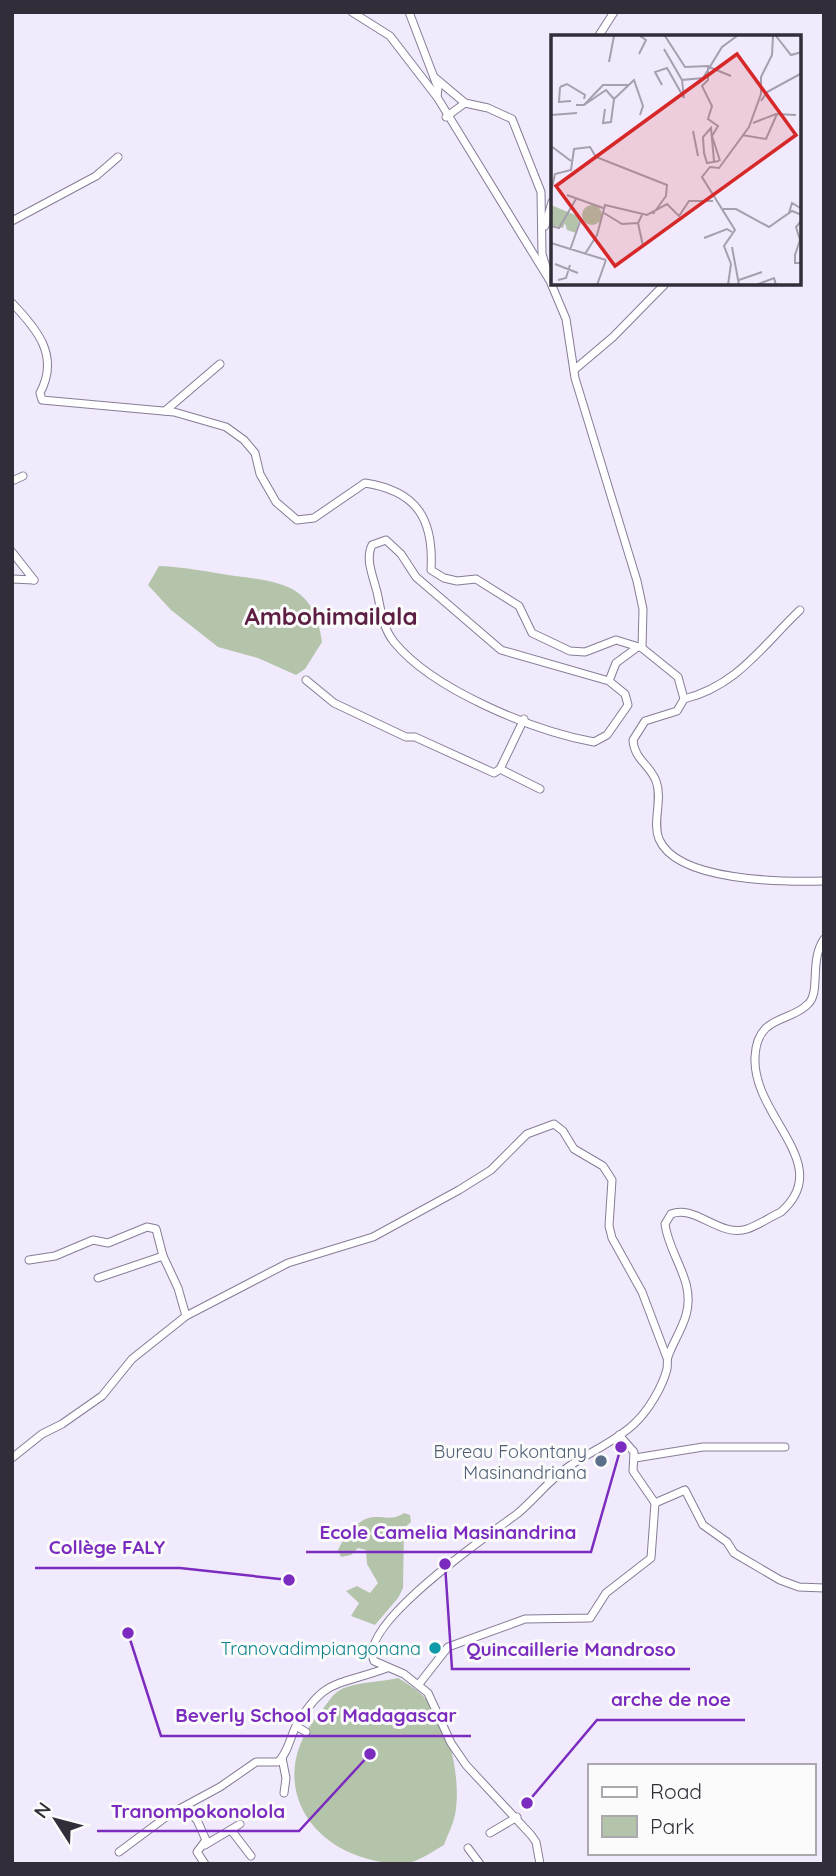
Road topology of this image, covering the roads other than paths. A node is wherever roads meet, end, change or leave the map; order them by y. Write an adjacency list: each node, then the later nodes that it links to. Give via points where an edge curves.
1 (352, 12): 8 (street, via 390,36)
2 (409, 12): 7 (street)
3 (614, 12): 4 (street)
4 (604, 26): 5 (street); 6 (street)
5 (599, 35)
6 (610, 35)
7 (434, 77): 8 (street); 9 (street)
8 (437, 97): 10 (street)
9 (465, 103): 10 (street); 14 (street, via 512,119 541,192)
10 (446, 117): 15 (street)
11 (118, 157): 13 (street, via 96,176)
12 (551, 206): 14 (street)
13 (12, 221)
14 (544, 230): 15 (street, via 542,254)
15 (550, 281)
16 (552, 285): 20 (street, via 566,319)
17 (663, 285): 20 (street, via 614,337)
18 (12, 303): 21 (street, via 32,322 44,348 49,376 40,393 42,400)
19 (220, 364): 21 (street)
20 (574, 370): 27 (street, via 637,581 643,609)
21 (165, 411): 27 (street, via 226,427 244,440 255,453 260,474 276,502 297,520 314,518 365,483 390,487 405,495 432,536 431,570 436,575 457,581 476,579 519,606 533,633 570,651 585,652 616,640)
22 (23, 476): 23 (street)
23 (12, 481)
24 (12, 552): 25 (street, via 34,580)
25 (12, 579)
26 (800, 610): 30 (street, via 735,677)
27 (639, 649): 29 (street, via 616,663); 30 (street, via 678,677)
28 (306, 680): 32 (street, via 334,703 406,737 494,773)
29 (609, 681): 31 (street, via 625,694 628,705 607,735 594,742); 31 (street, via 500,650 416,577 386,540 372,545 371,571 382,619 394,641 451,689)
30 (684, 699): 34 (street, via 677,711 645,721 634,740 638,759 656,780 657,835 663,848 704,871 789,882)
31 (524, 719): 32 (street)
32 (500, 769): 33 (street)
33 (540, 789)
34 (824, 881)
35 (824, 939): 36 (street, via 814,961 813,998 805,1007 770,1023 755,1052 760,1080)
36 (789, 1122)
37 (804, 1200): 42 (street, via 740,1230 715,1226 679,1211 668,1218 666,1236 681,1267 688,1299)
38 (163, 1256): 39 (street, via 156,1229 147,1227 108,1243 93,1240); 40 (street); 41 (street)
39 (29, 1261)
40 (99, 1278)
41 (186, 1316): 42 (street, via 288,1263 373,1237 491,1170 527,1134 554,1124 582,1155 603,1166 612,1180 612,1238 642,1292); 45 (street, via 132,1359 102,1395)
42 (667, 1358): 43 (street, via 668,1368 648,1408)
43 (619, 1435): 46 (street); 49 (street, via 558,1474 518,1513 410,1598 373,1645 372,1657)
44 (785, 1447): 46 (street, via 704,1447)
45 (12, 1458)
46 (635, 1458): 47 (street, via 633,1471)
47 (655, 1503): 48 (street, via 685,1490 703,1525 734,1553 780,1580 799,1587); 50 (street, via 651,1558 606,1592 590,1618 525,1619 448,1647)
48 (824, 1587)
49 (387, 1668): 50 (street); 51 (street, via 328,1686)
50 (419, 1684): 56 (street, via 432,1699 466,1765)
51 (296, 1727): 52 (street); 53 (street)
52 (306, 1732)
53 (282, 1758): 54 (street); 55 (street, via 274,1763 256,1762)
54 (284, 1793)
55 (185, 1808): 60 (street, via 197,1820); 62 (street)
56 (517, 1817): 59 (street); 66 (street, via 536,1842)
57 (240, 1824): 58 (street)
58 (231, 1830): 60 (street); 63 (street)
59 (490, 1833)
60 (204, 1845): 64 (street, via 197,1852)
61 (468, 1848): 65 (street)
62 (119, 1852)
63 (251, 1856)
64 (205, 1864)
65 (480, 1864)
66 (540, 1864)

